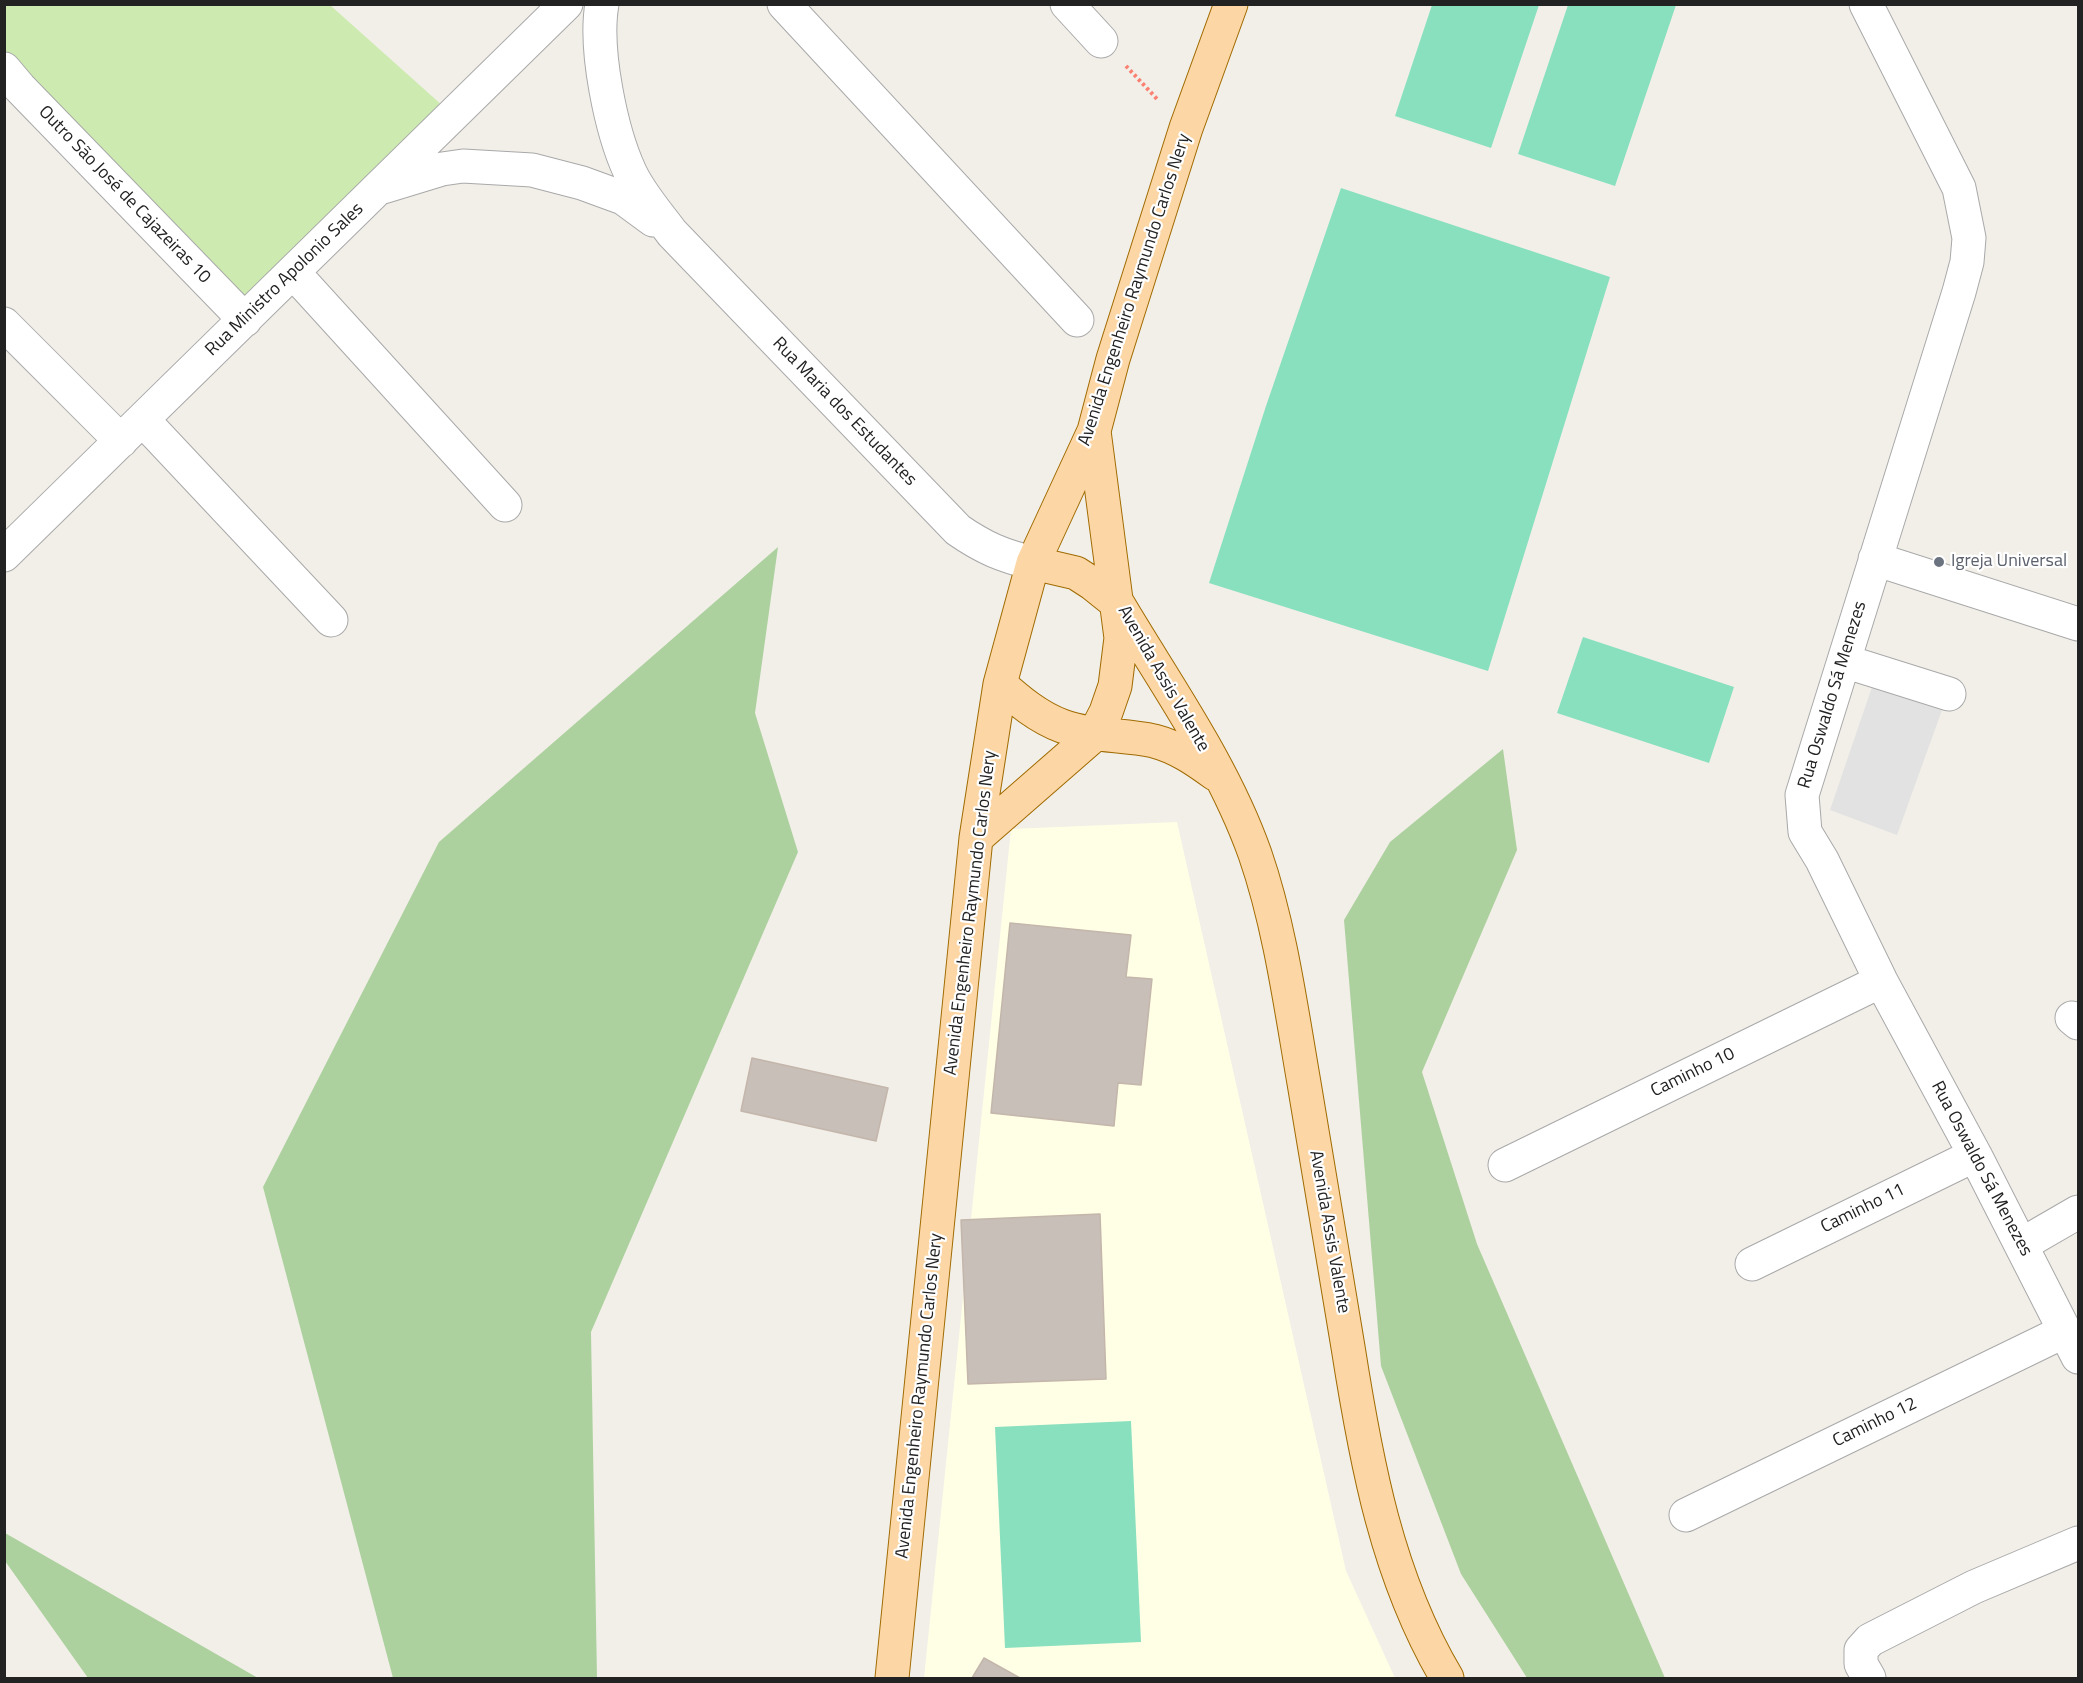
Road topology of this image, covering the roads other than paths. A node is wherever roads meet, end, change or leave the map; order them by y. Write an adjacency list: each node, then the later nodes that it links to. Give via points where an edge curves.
1 (566, 4): 9 (street, Rua Ministro Apolonio Sales)
2 (602, 4): 10 (street, Rua Maria dos Estudantes, via 601,57 610,110 623,153 634,181)
3 (784, 4): 13 (street)
4 (1067, 4): 7 (street)
5 (1231, 4): 16 (main road, Avenida Engenheiro Raymundo Carlos Nery, via 1186,128)
6 (1866, 4): 19 (street, Rua Oswaldo Sá Menezes, via 1959,188 1969,238 1959,292)
7 (1101, 41)
8 (4, 69): 12 (street, Outro São José de Cajazeiras 10)
9 (379, 188): 10 (street, Rua Maria dos Estudantes, via 463,166 532,170 623,198); 11 (street, Rua Ministro Apolonio Sales)
10 (672, 233): 20 (street, Rua Maria dos Estudantes, via 958,530 1002,555)
11 (293, 272): 12 (street, Rua Ministro Apolonio Sales); 17 (street)
12 (245, 320): 15 (street, Rua Ministro Apolonio Sales)
13 (1077, 320)
14 (4, 324): 15 (street)
15 (132, 430): 18 (street, Rua Ministro Apolonio Sales); 22 (street)
16 (1094, 431): 20 (main road, Avenida Engenheiro Raymundo Carlos Nery); 21 (main road, Avenida Assis Valente)
17 (505, 505)
18 (4, 555)
19 (1875, 559): 23 (street); 24 (street, Rua Oswaldo Sá Menezes)
20 (1033, 563): 21 (main road, via 1076,573); 25 (main road, Avenida Engenheiro Raymundo Carlos Nery)
21 (1118, 604): 27 (main road, via 1118,668 1106,712); 28 (main road, Avenida Assis Valente)
22 (331, 620)
23 (2079, 624)
24 (1844, 661): 26 (street); 30 (street, Rua Oswaldo Sá Menezes, via 1802,795 1805,832)
25 (1000, 684): 27 (main road, Avenida Assis Valente, via 1043,718); 29 (main road, Avenida Engenheiro Raymundo Carlos Nery)
26 (1949, 694)
27 (1094, 735): 28 (main road, Avenida Assis Valente, via 1154,741 1177,749); 29 (main road)
28 (1223, 780): 40 (main road, Avenida Assis Valente, via 1255,854 1274,925 1292,1010 1361,1431 1388,1547 1408,1600)
29 (976, 838): 39 (main road, Avenida Engenheiro Raymundo Carlos Nery)
30 (1881, 981): 31 (street, Rua Oswaldo Sá Menezes); 32 (street, Caminho 10)
31 (1975, 1155): 34 (street, Rua Oswaldo Sá Menezes); 35 (street, Caminho 11)
32 (1505, 1165)
33 (2079, 1212): 34 (street)
34 (2020, 1245): 36 (street, Rua Oswaldo Sá Menezes)
35 (1752, 1264)
36 (2072, 1344): 37 (street, Caminho 12)
37 (1686, 1515)
38 (2079, 1543): 41 (street, via 1974,1587 1870,1640 1861,1650 1861,1664)
39 (892, 1678)
40 (1447, 1678)
41 (1869, 1678)

